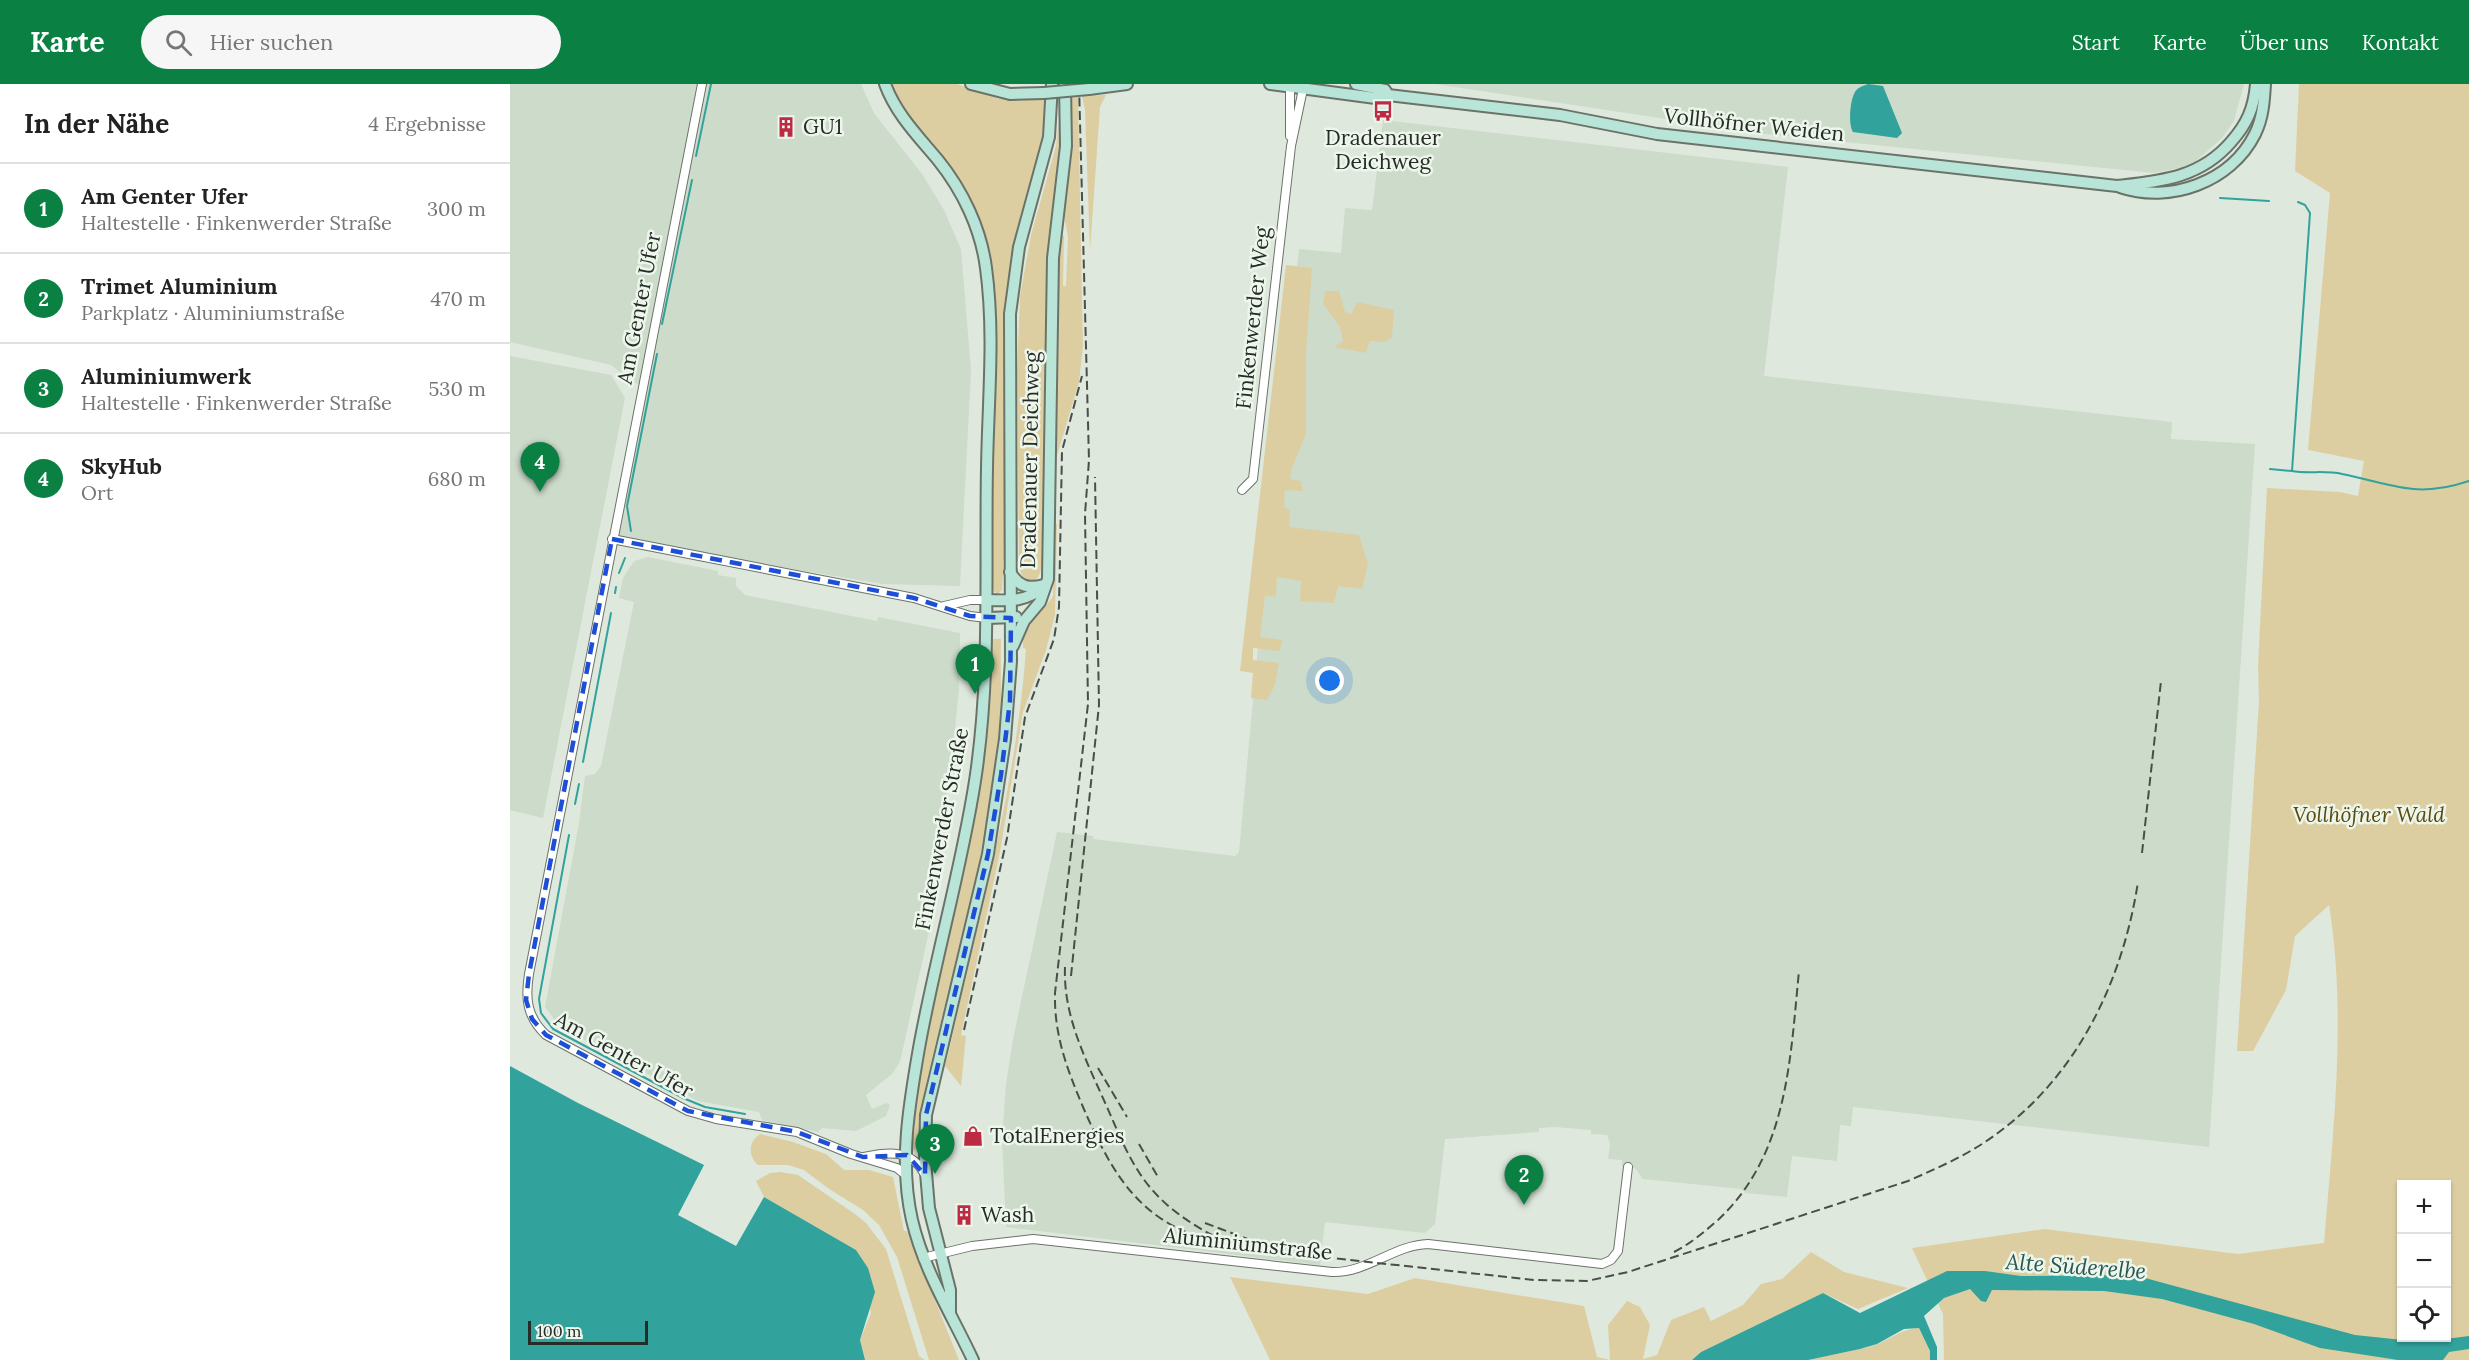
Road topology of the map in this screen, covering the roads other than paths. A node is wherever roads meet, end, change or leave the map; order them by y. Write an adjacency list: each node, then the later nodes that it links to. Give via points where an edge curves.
1 (702, 84): 17 (street, Am Genter Ufer)
2 (885, 84): 20 (main road, Finkenwerder Straße, via 902,117 961,195 982,248 990,343)
3 (971, 84): 12 (main road, via 1010,94)
4 (1065, 84): 19 (main road, Dradenauer Deichweg, via 1065,163 1053,258)
5 (1127, 84): 12 (main road, bridge, via 1089,89)
6 (1270, 84): 10 (main road, Vollhöfner Weiden)
7 (1356, 84): 13 (main road, Vollhöfner Weiden, via 1385,90)
8 (2256, 84): 15 (main road, Vollhöfner Weiden, via 2246,123 2215,159 2173,179)
9 (2265, 84): 15 (main road, Vollhöfner Weiden, via 2255,134 2241,154 2216,175 2187,189 2166,193 2134,192)
10 (1291, 85): 11 (main road, Vollhöfner Weiden); 14 (street, Finkenwerder Weg)
11 (1304, 86): 13 (main road, Vollhöfner Weiden, via 1383,99); 14 (street, Finkenwerder Weg)
12 (1048, 88): 18 (main road, Finkenwerder Straße, via 1049,137 1019,247 1010,314)
13 (1388, 96): 15 (main road, Vollhöfner Weiden, via 1560,115 1657,134)
14 (1291, 146): 16 (street, Finkenwerder Weg, via 1253,479)
15 (2117, 186)
16 (1242, 490)
17 (612, 539): 22 (street); 28 (street, Am Genter Ufer, via 526,989 528,1010 546,1035 688,1111 797,1132)
18 (1010, 572): 19 (main road, Dradenauer Deichweg, via 1028,588); 21 (main road, Finkenwerder Straße)
19 (1047, 584): 21 (main road, Dradenauer Deichweg, via 1029,598); 23 (main road, Dradenauer Deichweg)
20 (987, 600): 21 (main road, Dradenauer Deichweg); 22 (street); 24 (main road, Finkenwerder Straße)
21 (1011, 601): 25 (main road, Finkenwerder Straße)
22 (944, 606): 24 (street)
23 (1030, 614): 25 (main road); 26 (main road, Dradenauer Deichweg)
24 (987, 618): 25 (main road); 27 (main road, Finkenwerder Straße, via 985,694 975,781 926,1007 913,1080)
25 (1011, 618): 26 (main road, Finkenwerder Straße)
26 (1011, 652): 31 (main road, Finkenwerder Straße, via 1010,701 988,854 926,1115)
27 (906, 1154): 28 (street, Am Genter Ufer); 30 (main road, Finkenwerder Straße); 31 (street)
28 (863, 1157): 30 (street, Am Genter Ufer)
29 (1628, 1167): 32 (street, Aluminiumstraße, via 1618,1251 1602,1264 1428,1244 1414,1245 1342,1272 1033,1239)
30 (906, 1175): 33 (main road, Finkenwerder Straße, via 912,1220)
31 (925, 1175): 32 (main road, Finkenwerder Straße)
32 (940, 1253): 33 (street, Aluminiumstraße); 34 (main road, Finkenwerder Straße)
33 (923, 1258): 34 (main road, Finkenwerder Straße, via 937,1293)
34 (951, 1311): 35 (main road, Finkenwerder Straße)
35 (973, 1360)

